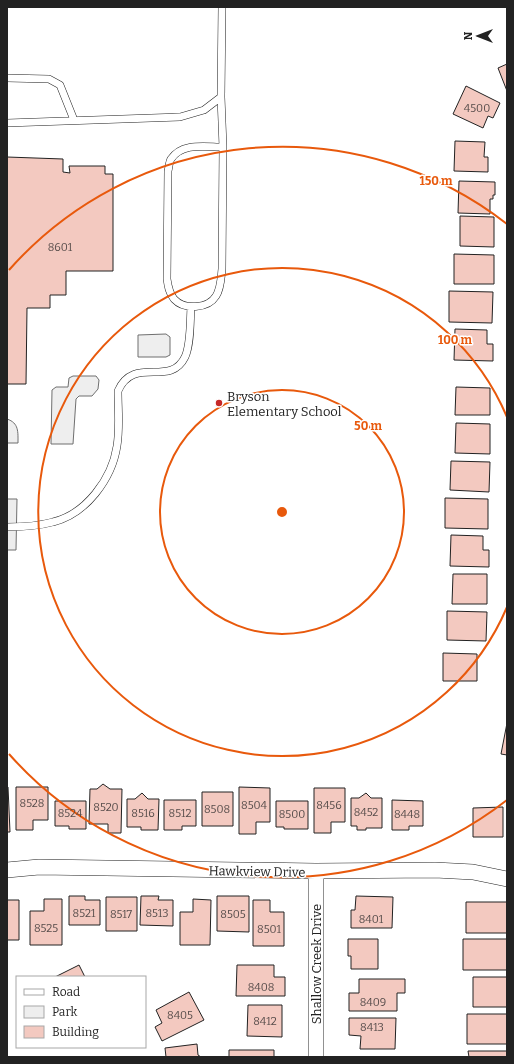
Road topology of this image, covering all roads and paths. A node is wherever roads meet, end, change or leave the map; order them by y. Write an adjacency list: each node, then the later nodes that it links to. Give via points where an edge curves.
1 (222, 7): 3 (lane)
2 (7, 78): 4 (lane, via 49,79 60,85)
3 (221, 97): 4 (lane, via 204,110 180,117); 6 (lane)
4 (74, 120): 5 (lane)
5 (7, 122)
6 (223, 147): 7 (lane, via 220,284 215,297 204,305); 7 (lane, via 193,147 182,150 171,159 168,171 169,290 180,304)
7 (191, 307): 8 (lane, via 186,356 179,366 173,370 137,374 127,377 122,383 118,391 116,452 113,463 96,494 83,507 54,522)
8 (7, 527)
9 (7, 870): 10 (street, Hawkview Drive, via 39,867)
10 (316, 871): 11 (street, Hawkview Drive, via 435,870 473,872); 12 (street, Shallow Creek Drive)
11 (507, 879)
12 (316, 1057)

